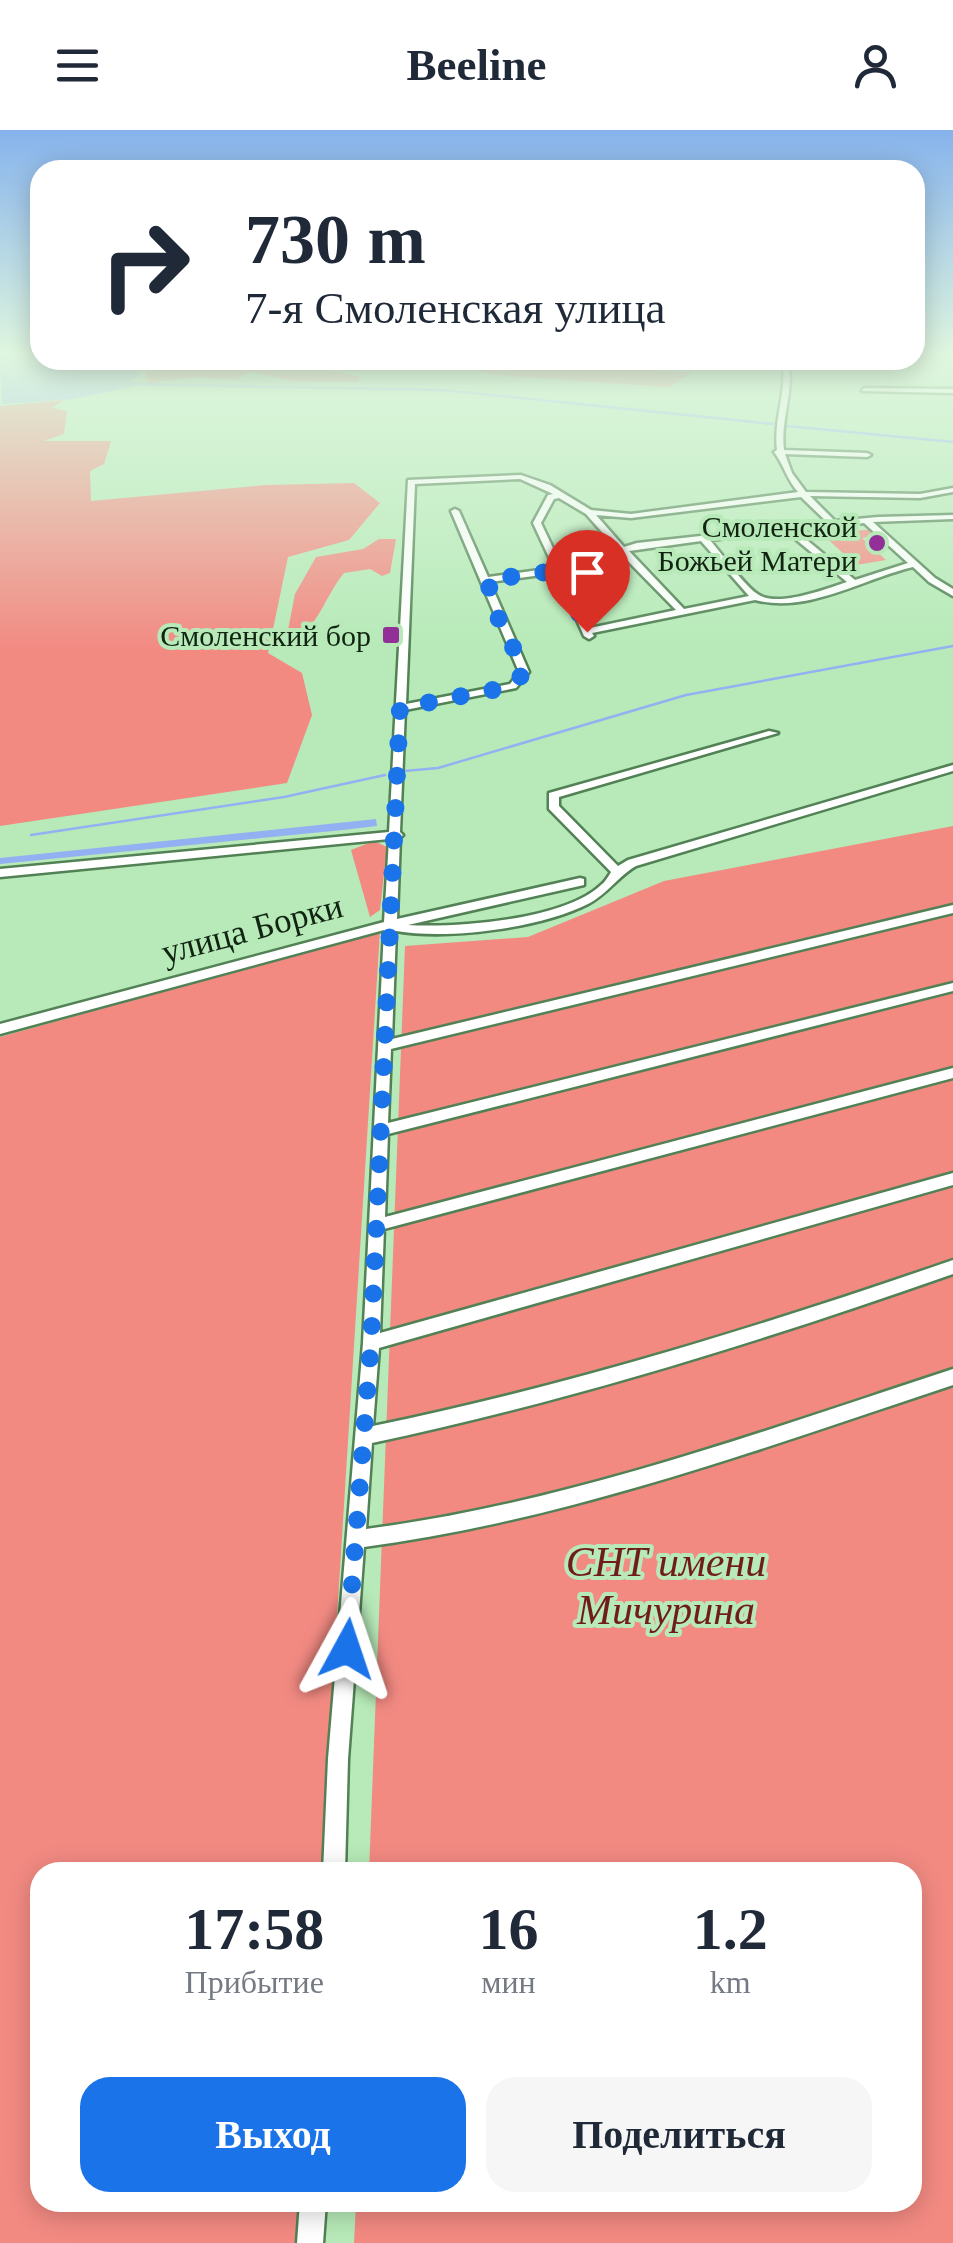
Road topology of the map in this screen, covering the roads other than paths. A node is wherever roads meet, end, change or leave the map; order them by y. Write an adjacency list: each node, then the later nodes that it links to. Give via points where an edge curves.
1 (778, 452): 6 (street)
2 (796, 453): 3 (street)
3 (867, 455)
4 (953, 490): 6 (street, via 920,496)
5 (560, 494): 8 (street); 16 (street, via 551,497 537,523); 22 (street, via 521,477 412,482)
6 (803, 494): 8 (street, via 644,516); 11 (street)
7 (454, 511): 17 (street)
8 (589, 512): 14 (street, via 610,541)
9 (953, 516): 10 (street)
10 (866, 520): 11 (street); 15 (street)
11 (834, 524): 12 (street)
12 (788, 528): 13 (street); 18 (street)
13 (704, 539): 14 (street); 20 (street)
14 (628, 552): 16 (street); 21 (street)
15 (916, 564): 18 (street); 19 (street)
16 (561, 570): 17 (street); 21 (street, via 588,634)
17 (487, 580): 22 (street, via 524,668 519,680)
18 (853, 583): 20 (street, via 771,601)
19 (953, 593)
20 (755, 597): 21 (street)
21 (680, 609)
22 (400, 708): 25 (street)
23 (773, 733): 26 (street, via 553,795 552,807)
24 (953, 768): 26 (street, via 632,862)
25 (397, 835): 27 (street); 30 (street)
26 (617, 872): 30 (street, via 604,892 505,924 432,931)
27 (0, 873)
28 (580, 882): 30 (street, улица Борки)
29 (953, 909): 33 (street)
30 (388, 925): 32 (street, улица Борки); 33 (street, via 393,944)
31 (953, 987): 35 (street)
32 (0, 1029)
33 (386, 1045): 35 (street)
34 (953, 1073): 37 (street)
35 (383, 1130): 37 (street)
36 (953, 1179): 39 (street)
37 (377, 1226): 39 (street)
38 (953, 1268): 41 (street, via 734,1344 455,1419)
39 (371, 1343): 41 (street)
40 (953, 1377): 42 (street, via 653,1476 433,1528)
41 (365, 1436): 42 (street)
42 (356, 1539): 43 (street)
43 (334, 1862)
44 (312, 2212): 45 (street)
45 (310, 2243)

